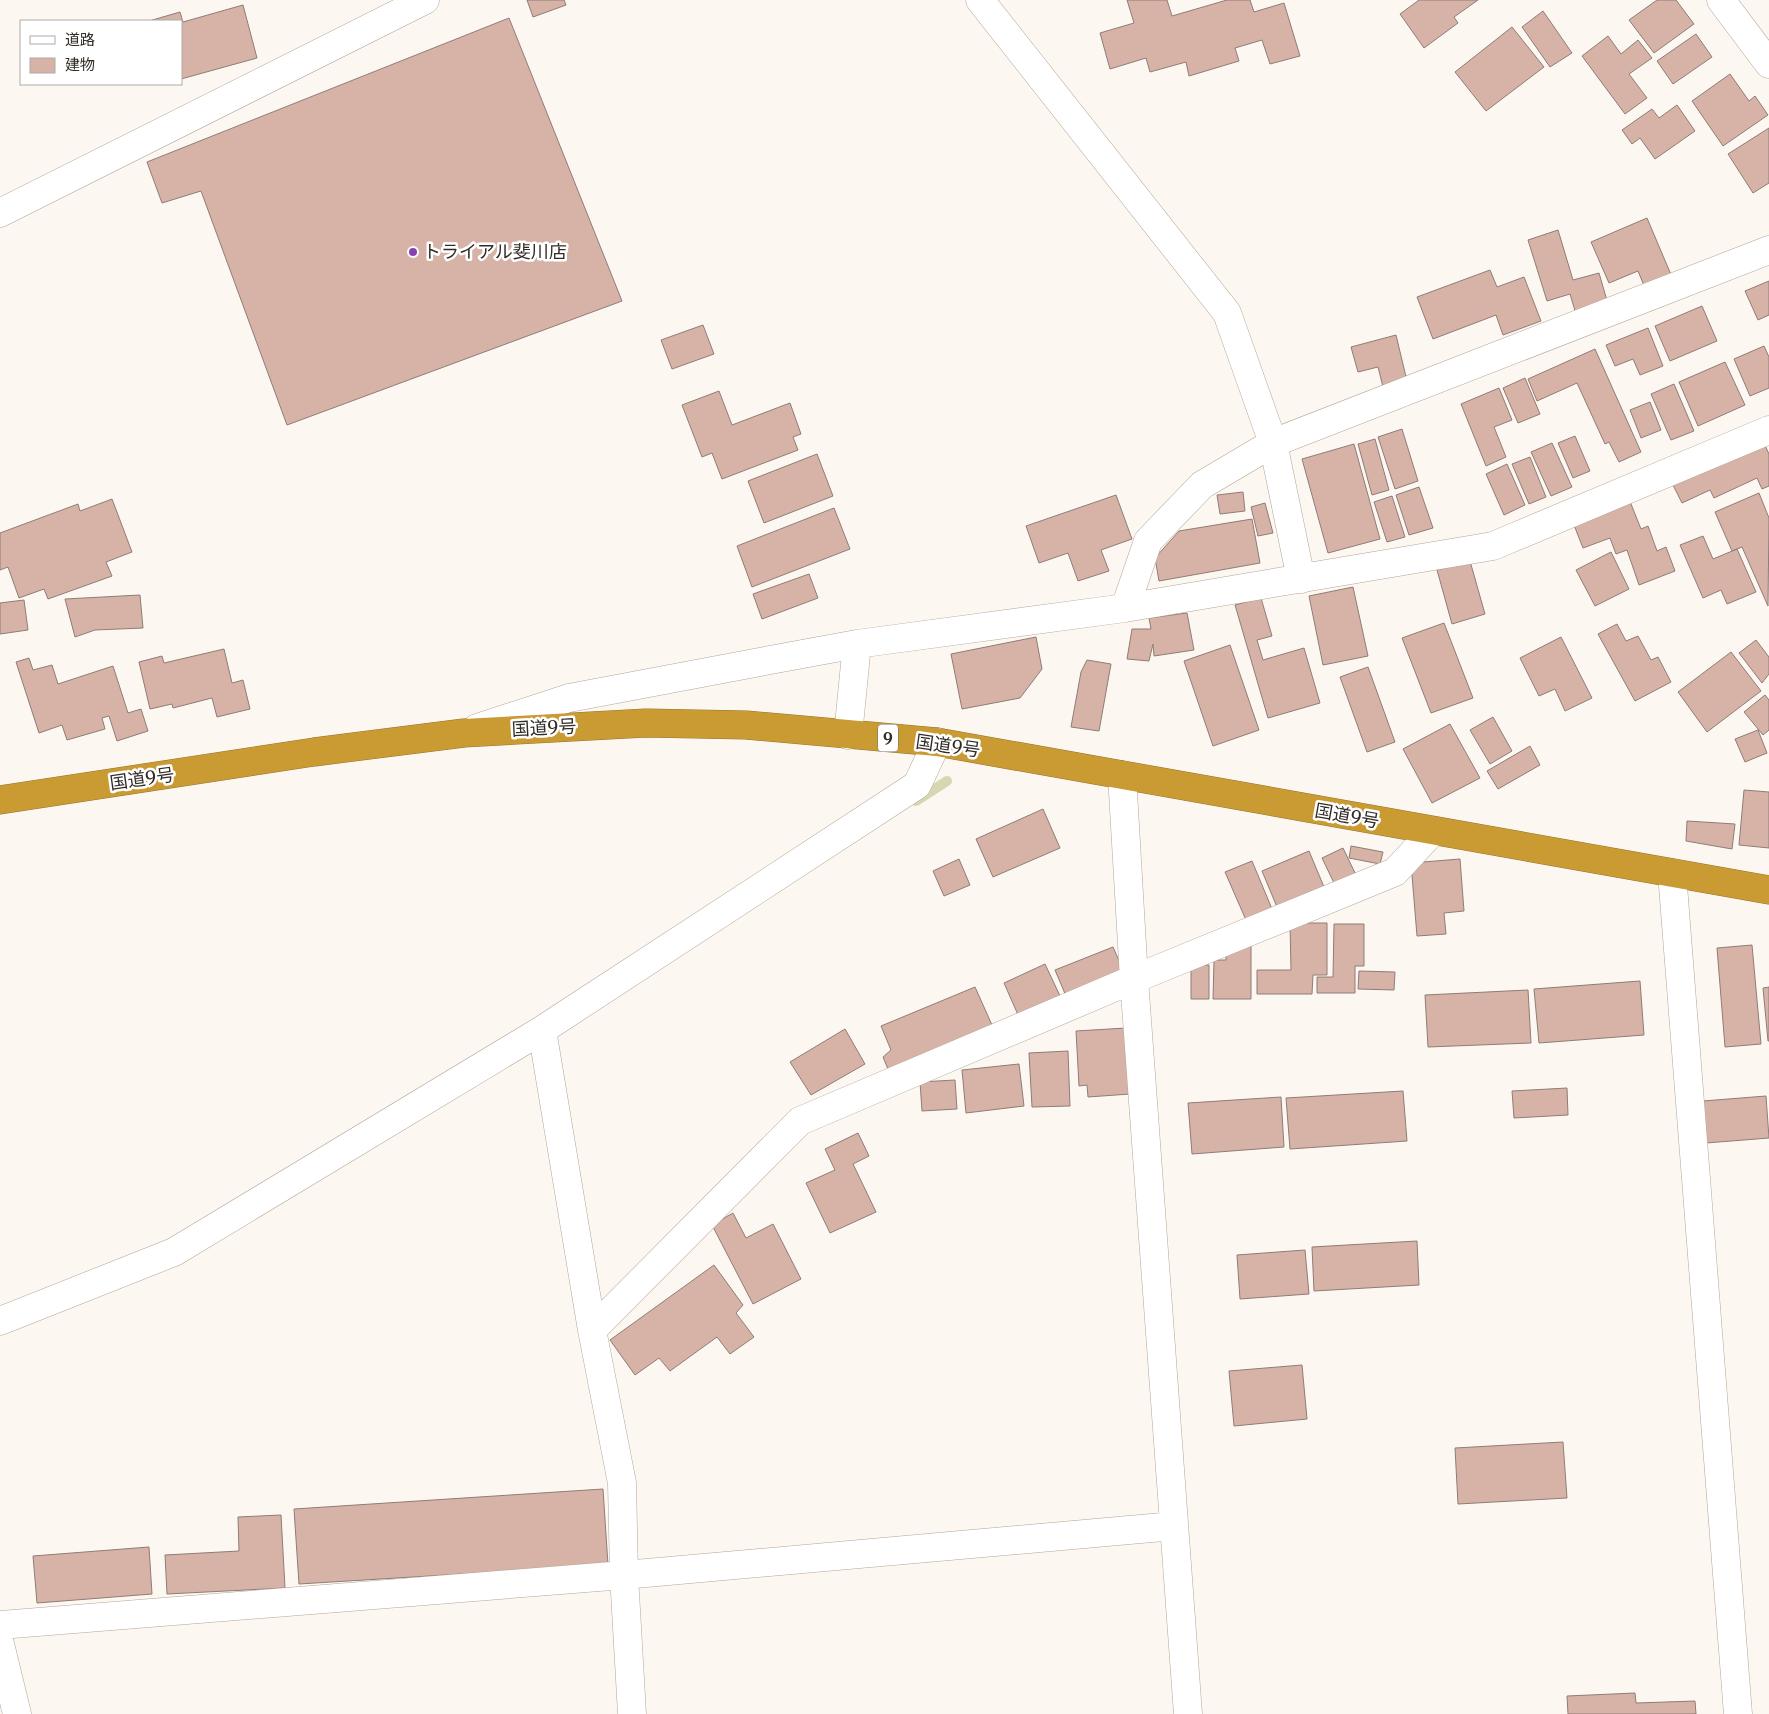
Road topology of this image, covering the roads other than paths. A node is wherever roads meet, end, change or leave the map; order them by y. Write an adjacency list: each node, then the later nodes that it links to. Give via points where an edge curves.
1 (425, 0): 5 (street)
2 (980, 0): 8 (street, via 1227,313)
3 (1721, 0): 4 (street)
4 (1769, 64)
5 (0, 213)
6 (1769, 250): 8 (street)
7 (1769, 430): 9 (street, via 1493,546)
8 (1273, 443): 9 (street); 10 (street, via 1202,485 1148,541)
9 (1301, 579): 10 (street)
10 (1125, 608): 11 (street)
11 (857, 644): 12 (street, via 569,698); 13 (street)
12 (464, 733): 13 (highway, 国道9号 / 9, via 646,723 746,725); 16 (highway, 国道9号 / 9, via 314,752)
13 (848, 735): 14 (highway, 国道9号 / 9)
14 (937, 742): 15 (highway, 国道9号 / 9); 21 (street, via 918,785)
15 (1122, 775): 17 (highway, 国道9号 / 9); 20 (street)
16 (0, 800)
17 (1433, 831): 18 (highway, 国道9号 / 9); 20 (street, via 1395,872)
18 (1672, 873): 19 (highway, 国道9号 / 9); 31 (street)
19 (1769, 890)
20 (1134, 979): 23 (street, via 800,1121); 24 (street)
21 (542, 1030): 22 (street, via 174,1252); 23 (street)
22 (0, 1321)
23 (592, 1330): 25 (street, via 622,1483)
24 (1174, 1526): 25 (street); 30 (street)
25 (624, 1575): 26 (street); 29 (street)
26 (0, 1625)
27 (0, 1644): 28 (street)
28 (17, 1714)
29 (632, 1714)
30 (1188, 1714)
31 (1738, 1714)

